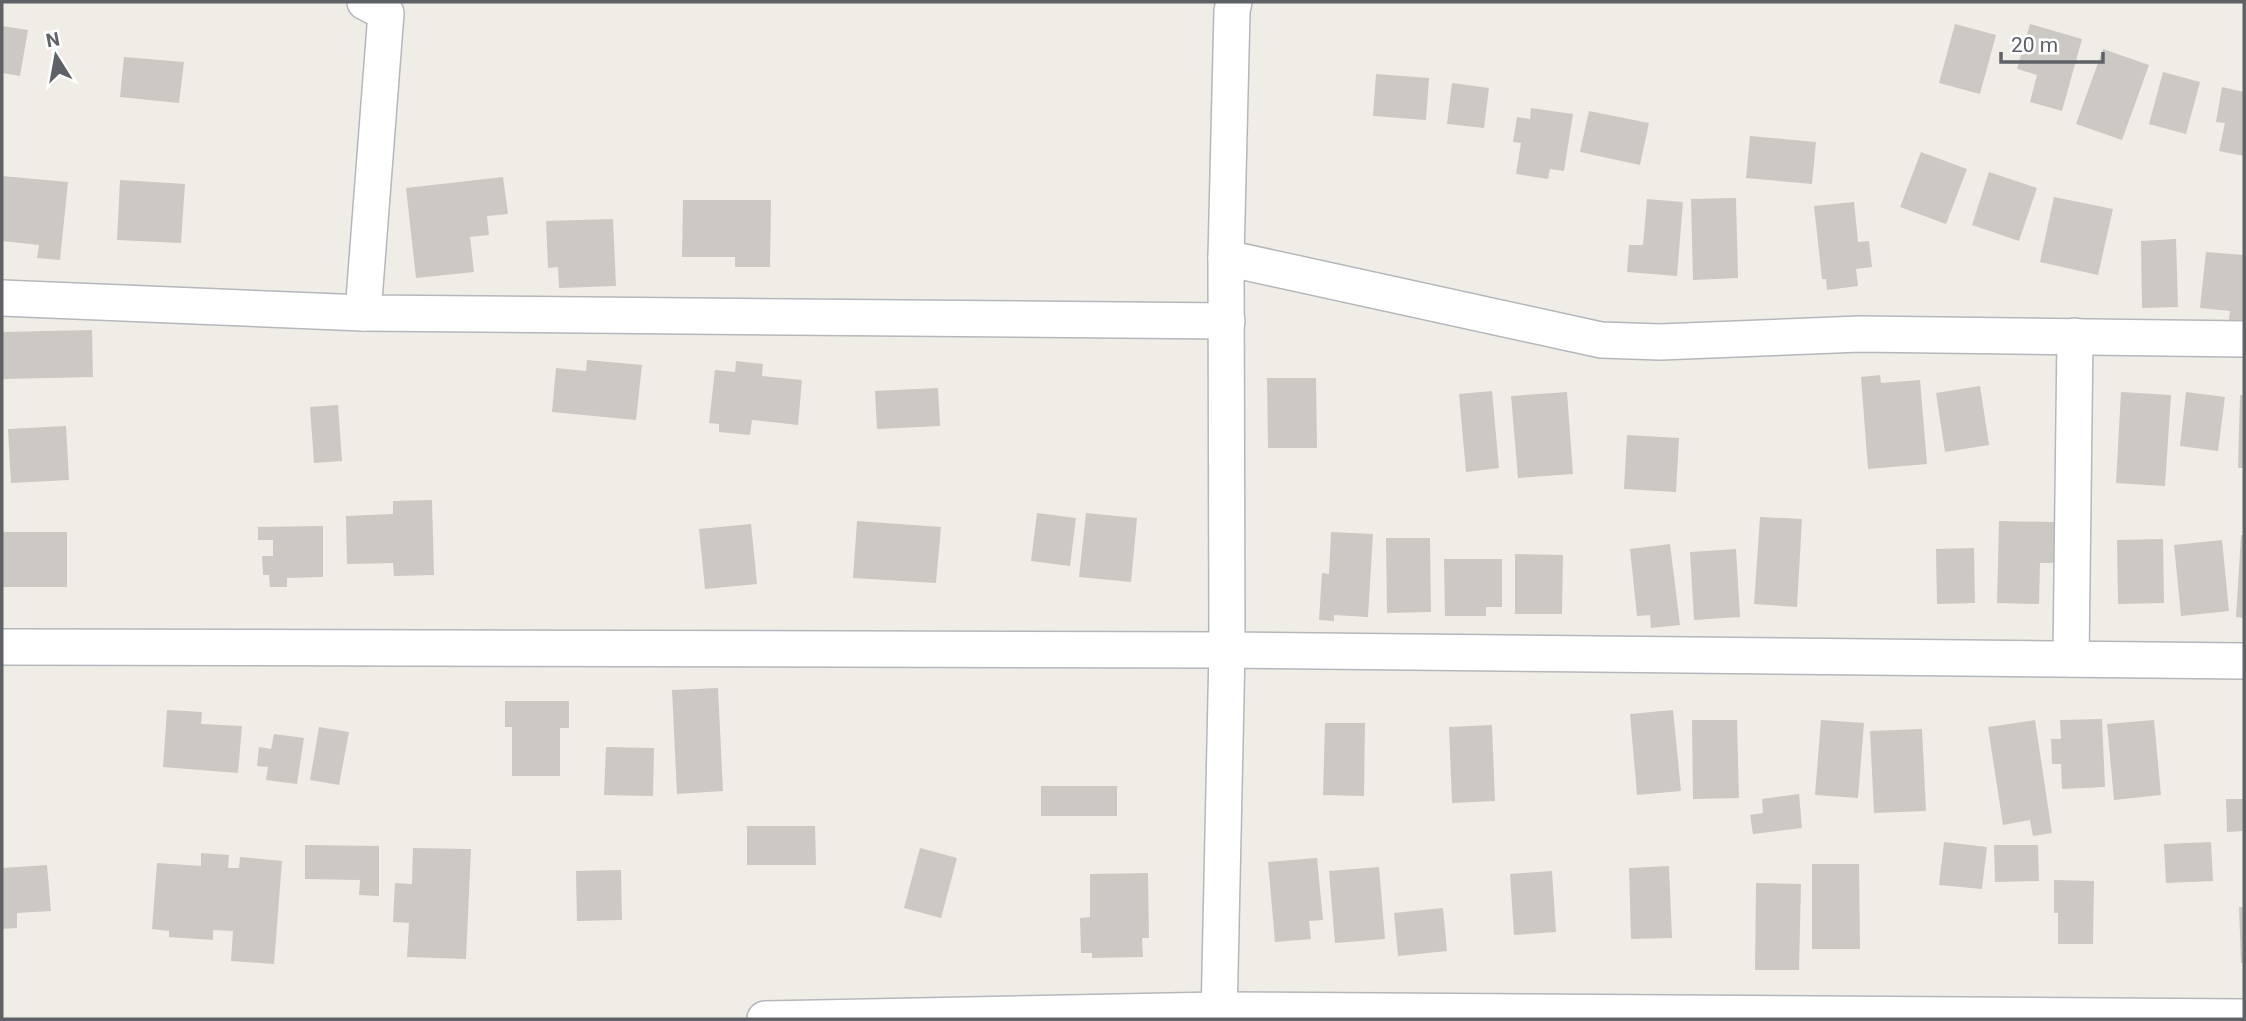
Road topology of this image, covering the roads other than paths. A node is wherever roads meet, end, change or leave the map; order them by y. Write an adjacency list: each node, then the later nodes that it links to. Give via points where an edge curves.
1 (1234, 2): 3 (street)
2 (385, 5): 5 (street)
3 (1226, 258): 6 (street); 7 (street, via 1601,340)
4 (2, 298): 5 (street)
5 (363, 313): 6 (street)
6 (1227, 321): 10 (street)
7 (2075, 335): 8 (street); 11 (street)
8 (2244, 339)
9 (2, 647): 10 (street)
10 (1227, 650): 11 (street); 13 (street)
11 (2071, 659): 12 (street)
12 (2244, 661)
13 (1219, 1014): 14 (street); 16 (street)
14 (1943, 1017): 15 (street)
15 (2244, 1017)
16 (765, 1019)

